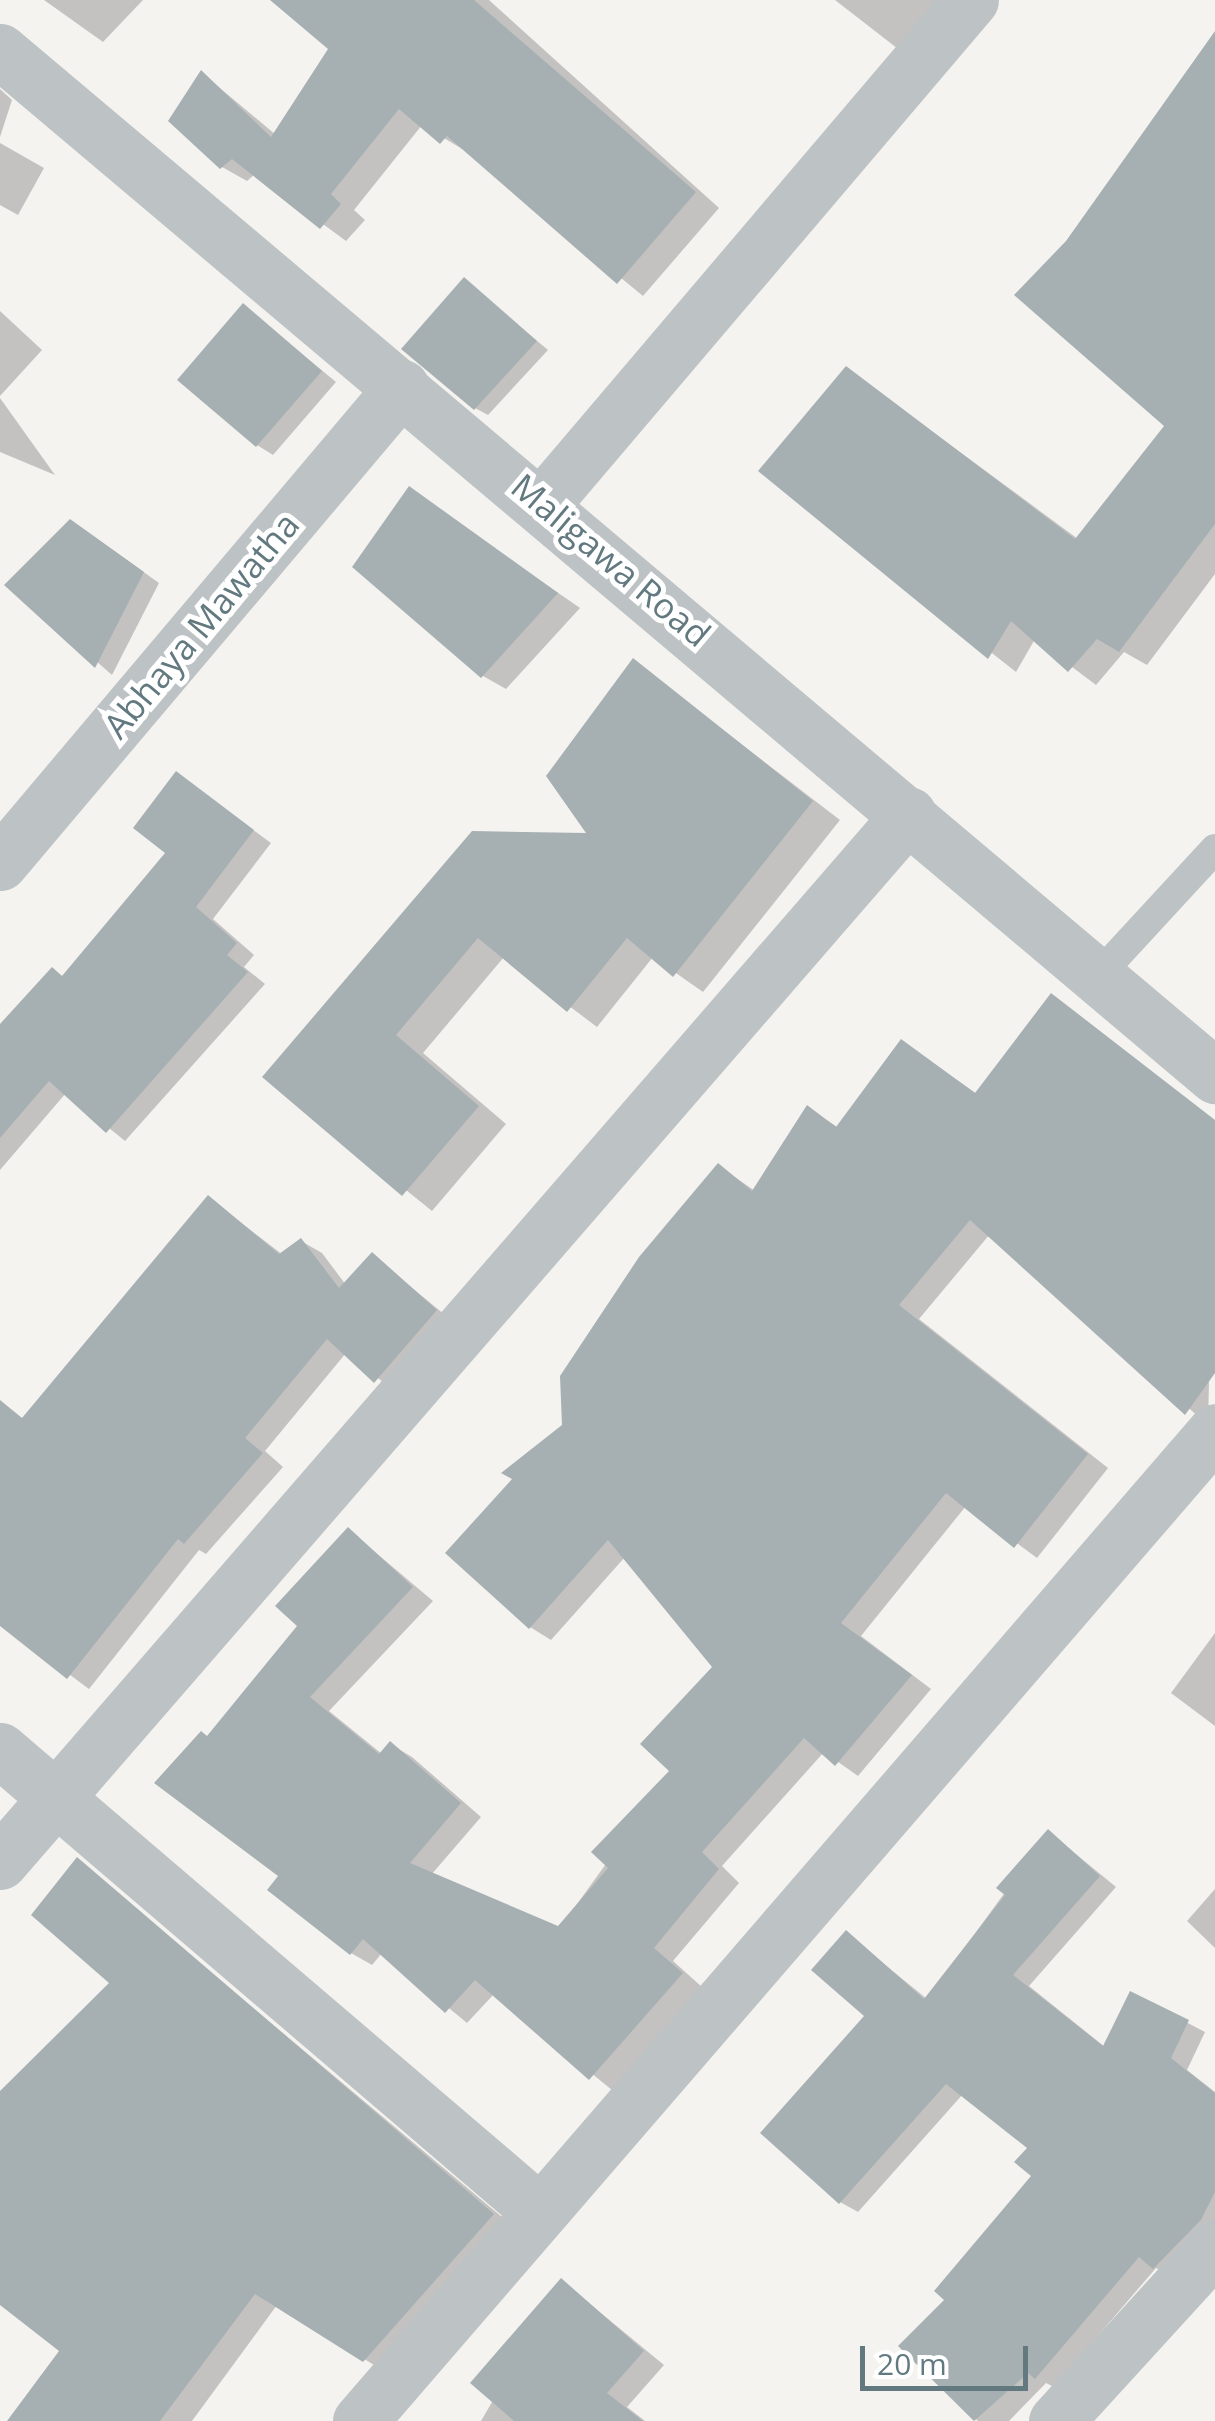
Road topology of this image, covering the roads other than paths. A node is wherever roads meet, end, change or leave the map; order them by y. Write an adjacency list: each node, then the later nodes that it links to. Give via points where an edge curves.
1 (972, 0): 4 (street)
2 (0, 51): 3 (street, Maligawa Road)
3 (402, 387): 4 (street, Maligawa Road); 7 (street, Abhaya Mawatha)
4 (544, 502): 5 (street, Maligawa Road)
5 (909, 814): 8 (street, Maligawa Road); 12 (street)
6 (1215, 850): 8 (lane)
7 (0, 863)
8 (1095, 979): 9 (street, Maligawa Road)
9 (1215, 1076)
10 (1215, 1431): 14 (street, via 972,1722)
11 (0, 1750): 12 (street)
12 (55, 1796): 13 (street); 14 (street)
13 (0, 1862)
14 (540, 2211): 16 (street)
15 (1215, 2248): 17 (street)
16 (360, 2421)
17 (1056, 2421)

